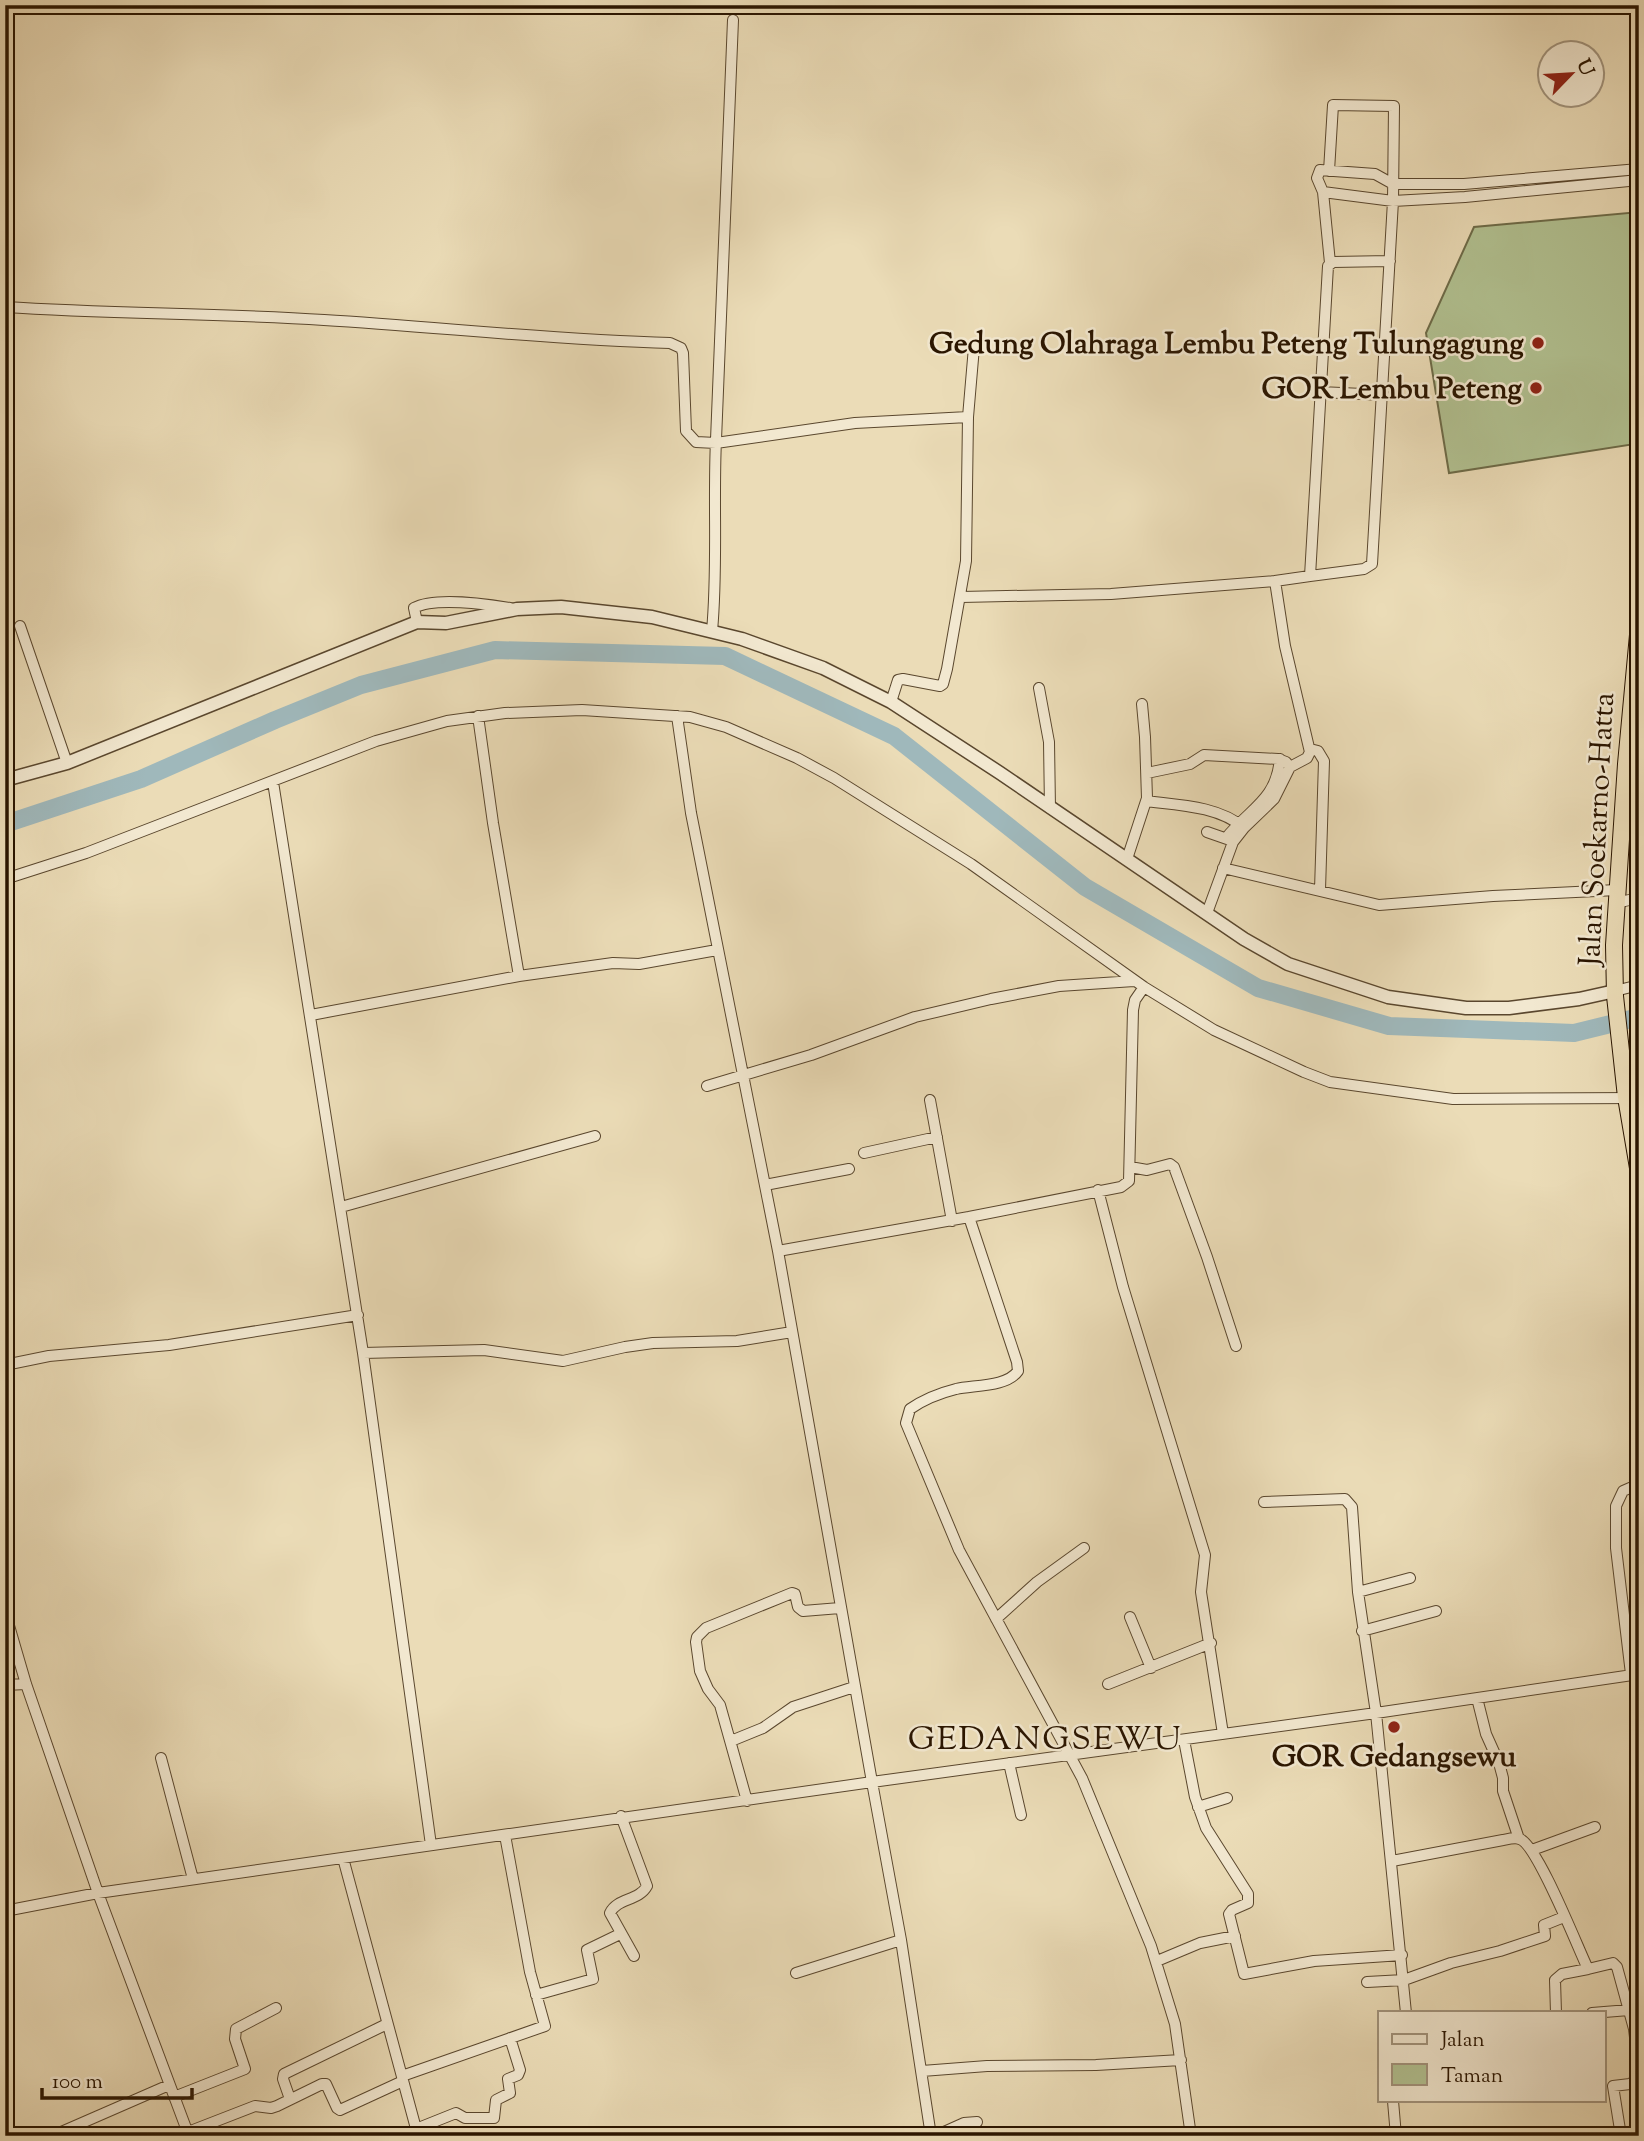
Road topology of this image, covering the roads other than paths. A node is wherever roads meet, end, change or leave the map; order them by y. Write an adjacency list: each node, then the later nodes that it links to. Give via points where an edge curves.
1 (60, 7): 2 (street)
2 (5, 9)
3 (733, 20): 21 (street)
4 (1639, 169): 6 (street)
5 (1329, 171): 8 (street, via 1375,174); 8 (street, via 1333,105 1394,106); 11 (street, via 1320,170 1317,175)
6 (1556, 176): 9 (street); 10 (street)
7 (1639, 180): 10 (street)
8 (1393, 184): 9 (street); 13 (street)
9 (1464, 184): 12 (street)
10 (1557, 188): 12 (street)
11 (1323, 192): 13 (street); 15 (street)
12 (1465, 197): 13 (street)
13 (1393, 201): 14 (street)
14 (1390, 261): 15 (street); 19 (street)
15 (1330, 263): 18 (street)
16 (5, 307): 21 (street, via 324,320 670,343 683,353 686,431 696,442)
17 (974, 347): 20 (street)
18 (1320, 392): 19 (street); 22 (street)
19 (1384, 395): 22 (street, via 1372,564)
20 (968, 416): 21 (street, via 855,423); 24 (street, via 966,561)
21 (716, 443): 29 (street)
22 (1310, 576): 23 (street)
23 (1275, 580): 24 (street, via 1111,594); 35 (street, via 1285,646)
24 (961, 597): 31 (street, via 943,684 899,680)
25 (517, 609): 26 (street, via 446,623); 26 (street, via 471,601 424,604 414,608); 29 (street, via 620,612)
26 (417, 622): 37 (street)
27 (1639, 624): 51 (highway, Jalan Soekarno-Hatta)
28 (20, 626): 37 (street)
29 (712, 631): 31 (street, via 802,660)
30 (1039, 688): 43 (street, via 1049,742)
31 (891, 702): 43 (street)
32 (1142, 704): 39 (street)
33 (478, 716): 34 (street, via 582,710); 41 (street, via 376,741); 55 (street)
34 (677, 716): 54 (street); 56 (street, via 726,727 834,778 971,864)
35 (1310, 749): 38 (street, via 1307,758); 50 (street, via 1318,751 1324,761)
36 (1280, 759): 38 (street); 39 (street, via 1204,755 1190,764); 44 (street, via 1274,786)
37 (67, 763): 40 (street)
38 (1290, 767): 44 (street, via 1275,799)
39 (1147, 774): 42 (street)
40 (5, 780)
41 (273, 782): 49 (street); 59 (street)
42 (1146, 802): 44 (street, via 1205,810); 47 (street)
43 (1050, 808): 47 (street)
44 (1241, 825): 46 (street)
45 (1208, 832): 46 (street)
46 (1230, 840): 48 (street)
47 (1127, 859): 53 (street)
48 (1223, 867): 50 (street); 53 (street)
49 (5, 879)
50 (1320, 890): 51 (street, via 1391,905 1493,896)
51 (1616, 897): 52 (street); 58 (highway, Jalan Soekarno-Hatta)
52 (1639, 898)
53 (1207, 913): 58 (street, via 1287,964 1388,997 1509,1008)
54 (717, 950): 55 (street, via 639,964 613,963); 60 (street)
55 (519, 976): 59 (street)
56 (1139, 984): 60 (street, via 1059,986 991,999 915,1017); 62 (street, via 1233,1040 1330,1082 1469,1100); 67 (street, via 1133,1010)
57 (1639, 985): 58 (street)
58 (1615, 994): 62 (highway, Jalan Soekarno-Hatta, via 1623,1071)
59 (311, 1015): 72 (street)
60 (744, 1074): 61 (street); 70 (street)
61 (708, 1086)
62 (1633, 1098): 69 (highway, Jalan Soekarno-Hatta)
63 (930, 1100): 65 (street)
64 (595, 1136): 72 (street)
65 (937, 1137): 66 (street); 74 (street)
66 (864, 1153)
67 (1130, 1167): 71 (street, via 1127,1184); 78 (street, via 1174,1167)
68 (849, 1169): 70 (street)
69 (1639, 1174)
70 (765, 1185): 75 (street)
71 (1098, 1190): 73 (street); 92 (street, via 1205,1555 1201,1592)
72 (341, 1208): 76 (street)
73 (969, 1217): 74 (street); 90 (street, via 1018,1371 1010,1378 957,1389 918,1404 910,1409 906,1423 945,1520)
74 (952, 1221): 75 (street)
75 (778, 1251): 77 (street)
76 (358, 1315): 79 (street); 80 (street)
77 (792, 1332): 79 (street, via 737,1341 644,1344 563,1361 484,1350); 86 (street)
78 (1236, 1346)
79 (363, 1353): 116 (street)
80 (5, 1365)
81 (1639, 1484): 94 (street, via 1623,1491 1616,1506 1616,1549)
82 (1264, 1502): 85 (street, via 1348,1500)
83 (1084, 1548): 90 (street)
84 (1410, 1578): 85 (street)
85 (1358, 1592): 91 (street)
86 (840, 1608): 98 (street); 103 (street, via 803,1611 792,1593 701,1632 696,1642 697,1661 720,1705)
87 (1436, 1611): 91 (street)
88 (5, 1612): 95 (street)
89 (1130, 1617): 93 (street)
90 (996, 1619): 104 (street)
91 (1362, 1631): 100 (street)
92 (1211, 1643): 93 (street); 101 (street)
93 (1151, 1668): 96 (street)
94 (1635, 1674): 99 (street)
95 (26, 1684): 97 (street); 121 (street)
96 (1108, 1684)
97 (5, 1685)
98 (855, 1688): 103 (street, via 793,1707 763,1728); 107 (street)
99 (1477, 1698): 100 (street); 115 (street)
100 (1376, 1713): 101 (street); 119 (street)
101 (1223, 1734): 102 (street)
102 (1184, 1740): 104 (street); 110 (street)
103 (731, 1741): 109 (street)
104 (1070, 1756): 106 (street); 129 (street)
105 (161, 1758): 120 (street)
106 (1009, 1763): 107 (street); 111 (street)
107 (872, 1782): 109 (street); 126 (street)
108 (1227, 1798): 110 (street)
109 (747, 1801): 112 (street)
110 (1198, 1807): 125 (street, via 1215,1845 1248,1894 1248,1903 1229,1914)
111 (1021, 1815)
112 (621, 1816): 114 (street); 124 (street, via 646,1886 612,1908 611,1918)
113 (1595, 1827): 117 (street)
114 (505, 1835): 116 (street); 134 (street)
115 (1520, 1839): 117 (street); 119 (street)
116 (431, 1845): 118 (street)
117 (1532, 1850): 123 (street)
118 (343, 1858): 120 (street); 140 (street)
119 (1392, 1861): 127 (street)
120 (193, 1879): 121 (street)
121 (98, 1893): 122 (street); 147 (street)
122 (5, 1911)
123 (1564, 1917): 130 (street); 132 (street, via 1544,1925 1545,1936)
124 (620, 1934): 128 (street); 134 (street, via 587,1950 593,1979)
125 (1235, 1936): 127 (street, via 1244,1974 1314,1961); 129 (street, via 1200,1943)
126 (901, 1940): 131 (street); 144 (street)
127 (1402, 1955): 132 (street)
128 (634, 1956)
129 (1157, 1961): 142 (street)
130 (1588, 1969): 136 (street, via 1615,1965); 138 (street, via 1555,1980)
131 (796, 1973)
132 (1404, 1979): 133 (street); 137 (street)
133 (1367, 1982)
134 (536, 1995): 141 (street, via 545,2026)
135 (276, 2008): 149 (street, via 236,2029 245,2070)
136 (1629, 2010): 139 (street); 143 (street)
137 (1406, 2011)
138 (1556, 2011)
139 (1606, 2012)
140 (387, 2025): 146 (street); 150 (street, via 284,2074)
141 (510, 2038): 146 (street); 153 (street, via 520,2070 508,2079 510,2093 496,2100 494,2118 465,2118 456,2113)
142 (1181, 2060): 144 (street); 157 (street)
143 (1639, 2070)
144 (922, 2071): 156 (street)
145 (1639, 2078): 148 (street)
146 (402, 2079): 150 (street, via 340,2110 326,2084); 153 (street)
147 (169, 2085): 149 (street); 155 (street)
148 (1608, 2087): 159 (street)
149 (174, 2097): 154 (street)
150 (290, 2099): 154 (street, via 271,2108 255,2106)
151 (1393, 2102): 158 (street)
152 (977, 2122): 156 (street)
153 (416, 2132)
154 (188, 2134)
155 (52, 2136)
156 (933, 2136)
157 (1191, 2136)
158 (1396, 2136)
159 (1621, 2136)

